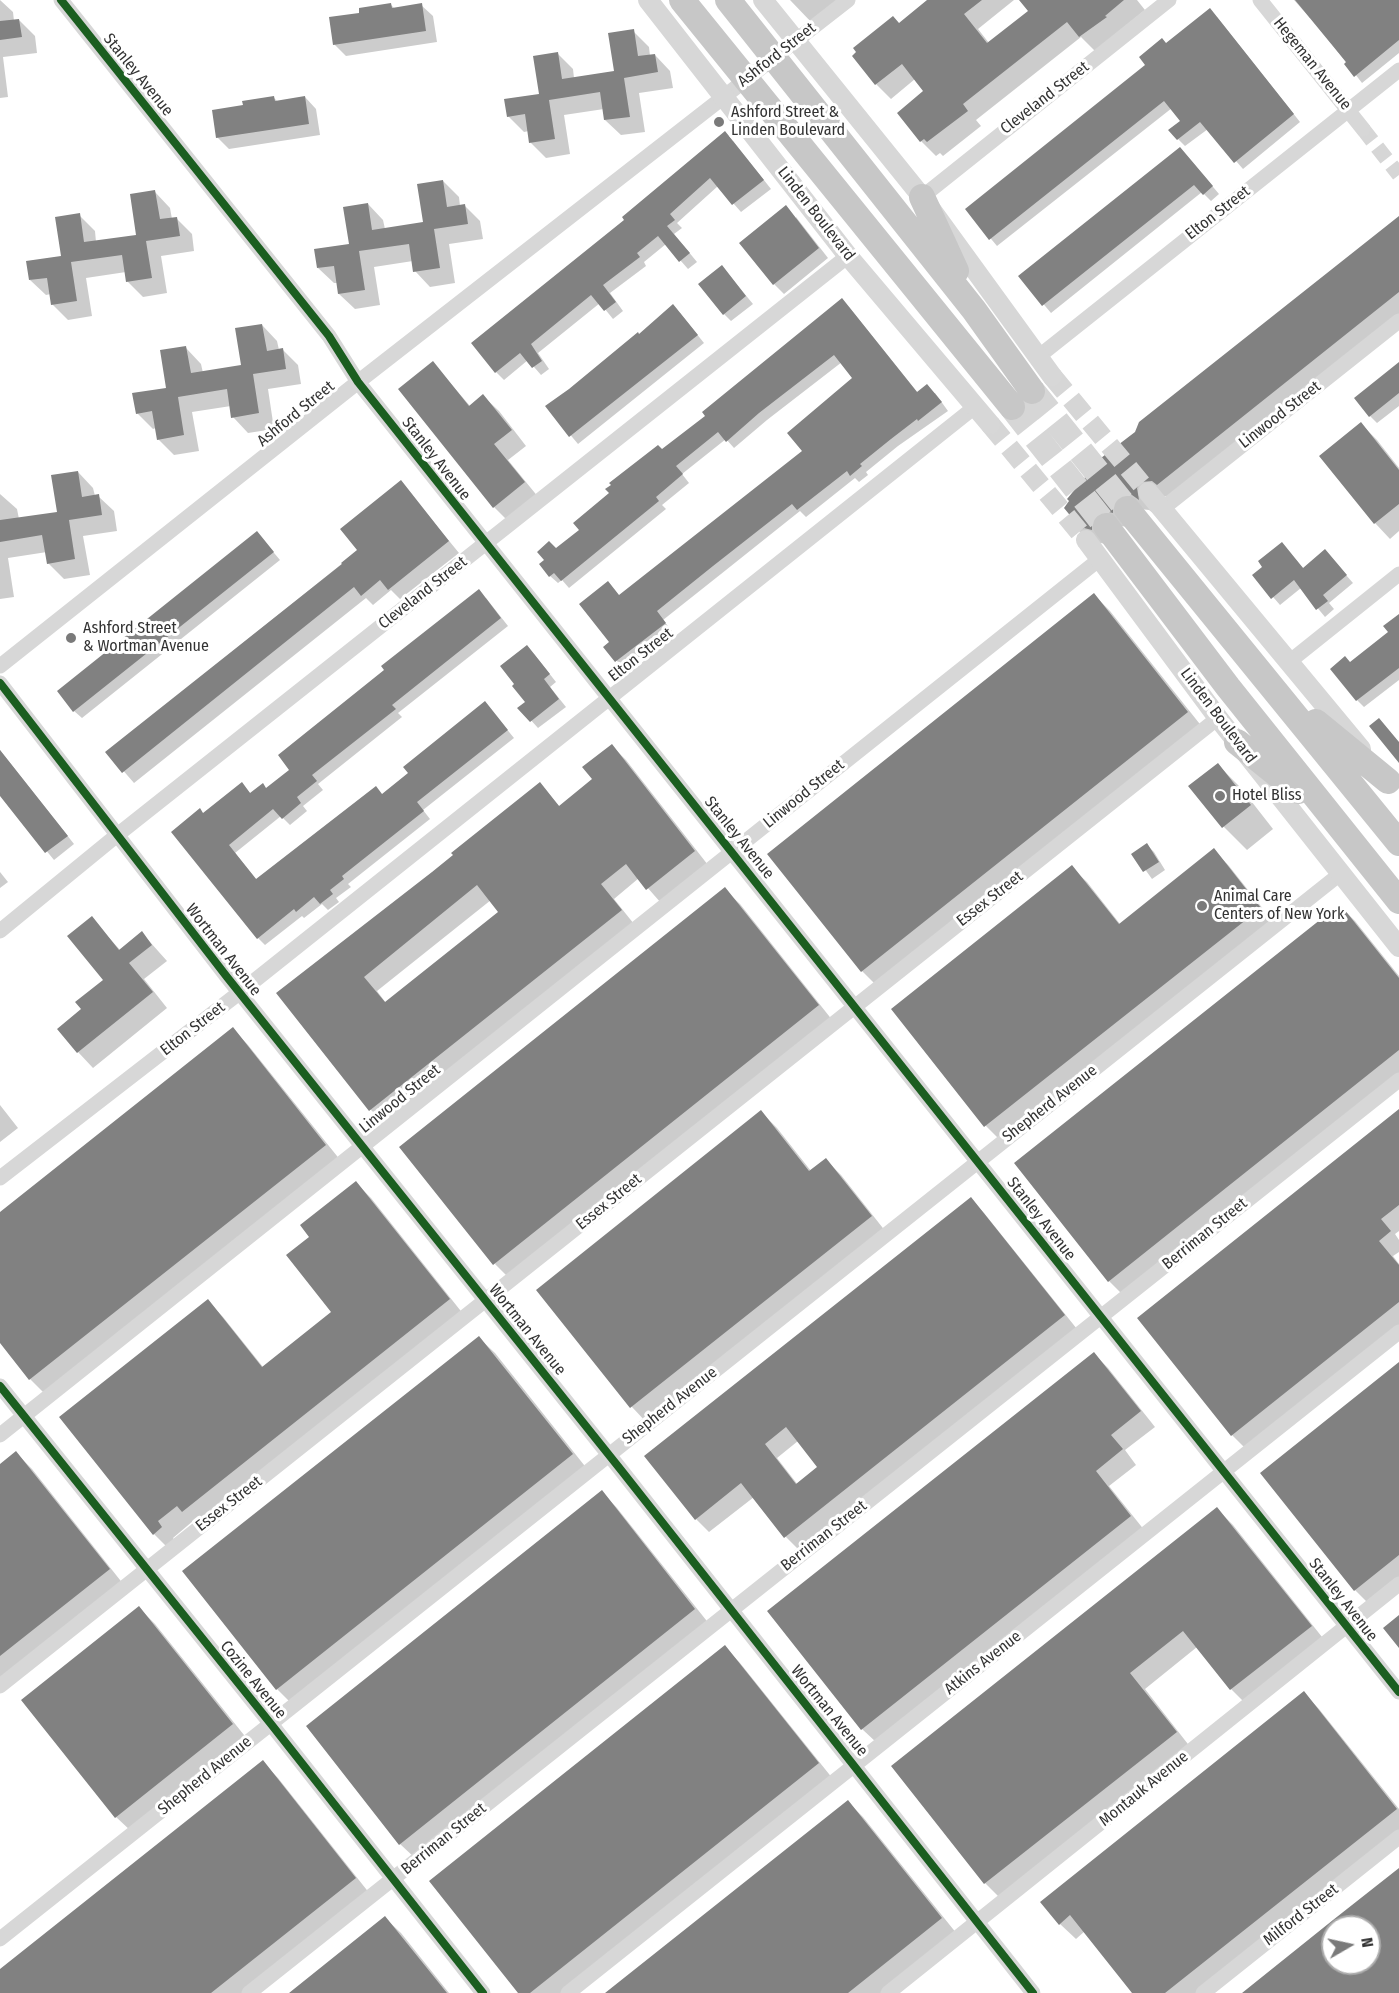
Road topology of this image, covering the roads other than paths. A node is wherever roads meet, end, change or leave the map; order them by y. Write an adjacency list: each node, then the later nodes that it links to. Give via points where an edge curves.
1 (61, 0): 21 (street, Stanley Avenue, via 329,336)
2 (648, 0): 13 (street, Linden Boulevard)
3 (682, 0): 12 (highway, Linden Boulevard)
4 (728, 0): 10 (highway)
5 (764, 0): 9 (street)
6 (848, 0): 9 (street, Ashford Street)
7 (1169, 0): 16 (street, Cleveland Street)
8 (1260, 0): 14 (street, Hegeman Avenue)
9 (795, 40): 10 (street, Ashford Street); 16 (street)
10 (774, 58): 12 (street, Ashford Street); 18 (highway)
11 (1399, 70): 14 (street, Elton Street)
12 (746, 80): 13 (street, Ashford Street); 24 (highway, Linden Boulevard)
13 (723, 97): 17 (street, Linden Boulevard); 21 (street, Ashford Street)
14 (1348, 110): 15 (street, Hegeman Avenue); 20 (street, Elton Street)
15 (1363, 129)
16 (921, 197): 18 (highway); 20 (street)
17 (848, 256): 23 (street, Linden Boulevard); 30 (street, Cleveland Street)
18 (974, 310): 22 (highway)
19 (1399, 321): 28 (street, Linwood Street)
20 (1038, 357): 22 (street)
21 (358, 382): 30 (street, Stanley Avenue); 34 (street, Ashford Street)
22 (1042, 384)
23 (976, 406): 25 (street, Linden Boulevard); 37 (street, Elton Street)
24 (1012, 407)
25 (990, 424)
26 (1149, 492): 28 (street)
27 (1127, 509): 36 (highway)
28 (1162, 509): 33 (street)
29 (1096, 533): 31 (street, Linden Boulevard); 41 (highway, Linden Boulevard)
30 (486, 543): 37 (street, Stanley Avenue); 42 (street, Cleveland Street)
31 (1101, 558): 38 (street, Linden Boulevard); 44 (street, Linwood Street)
32 (1399, 574): 33 (street)
33 (1288, 662): 40 (street)
34 (0, 666)
35 (0, 683): 42 (street, Wortman Avenue)
36 (1276, 690): 40 (highway); 43 (highway)
37 (609, 698): 44 (street, Stanley Avenue); 49 (street, Elton Street)
38 (1218, 718): 39 (street, Linden Boulevard); 50 (street, Essex Street)
39 (1237, 742): 41 (highway); 45 (street, Linden Boulevard)
40 (1393, 787)
41 (1336, 821): 46 (highway, Linden Boulevard)
42 (116, 836): 47 (street, Cleveland Street); 49 (street, Wortman Avenue)
43 (1399, 843)
44 (732, 852): 50 (street, Stanley Avenue); 52 (street, Linwood Street)
45 (1340, 874): 48 (street, Linden Boulevard); 53 (street, Shepherd Avenue)
46 (1399, 901)
47 (0, 931)
48 (1399, 947)
49 (239, 993): 52 (street, Wortman Avenue); 54 (street, Elton Street)
50 (855, 1006): 53 (street, Stanley Avenue); 55 (street, Essex Street)
51 (1399, 1080): 56 (street, Berriman Street)
52 (363, 1146): 55 (street, Wortman Avenue); 59 (street, Linwood Street)
53 (978, 1162): 56 (street, Stanley Avenue); 61 (street, Shepherd Avenue)
54 (0, 1178)
55 (486, 1300): 61 (street, Wortman Avenue); 63 (street, Essex Street)
56 (1101, 1316): 62 (street, Stanley Avenue); 65 (street, Berriman Street)
57 (1399, 1332): 62 (street, Atkins Avenue)
58 (0, 1386): 59 (street, Cozine Avenue)
59 (24, 1416): 60 (street, Linwood Street); 63 (street, Cozine Avenue)
60 (0, 1435)
61 (609, 1455): 65 (street, Wortman Avenue); 69 (street, Shepherd Avenue)
62 (1224, 1471): 66 (street, Stanley Avenue); 70 (street, Atkins Avenue)
63 (146, 1570): 67 (street, Essex Street); 69 (street, Cozine Avenue)
64 (1399, 1584): 66 (street, Montauk Avenue)
65 (731, 1610): 70 (street, Wortman Avenue); 72 (street, Berriman Street)
66 (1346, 1626): 68 (street, Stanley Avenue); 73 (street, Montauk Avenue)
67 (0, 1686)
68 (1399, 1692)
69 (271, 1724): 72 (street, Cozine Avenue); 74 (street, Shepherd Avenue)
70 (855, 1765): 73 (street, Wortman Avenue); 77 (street, Atkins Avenue)
71 (1399, 1837): 80 (street, Milford Street)
72 (393, 1880): 75 (street, Berriman Street); 76 (street, Cozine Avenue)
73 (978, 1922): 78 (street, Montauk Avenue); 79 (street, Wortman Avenue)
74 (0, 1939)
75 (249, 1993)
76 (483, 1993)
77 (568, 1993)
78 (888, 1993)
79 (1033, 1993)
80 (1203, 1993)

